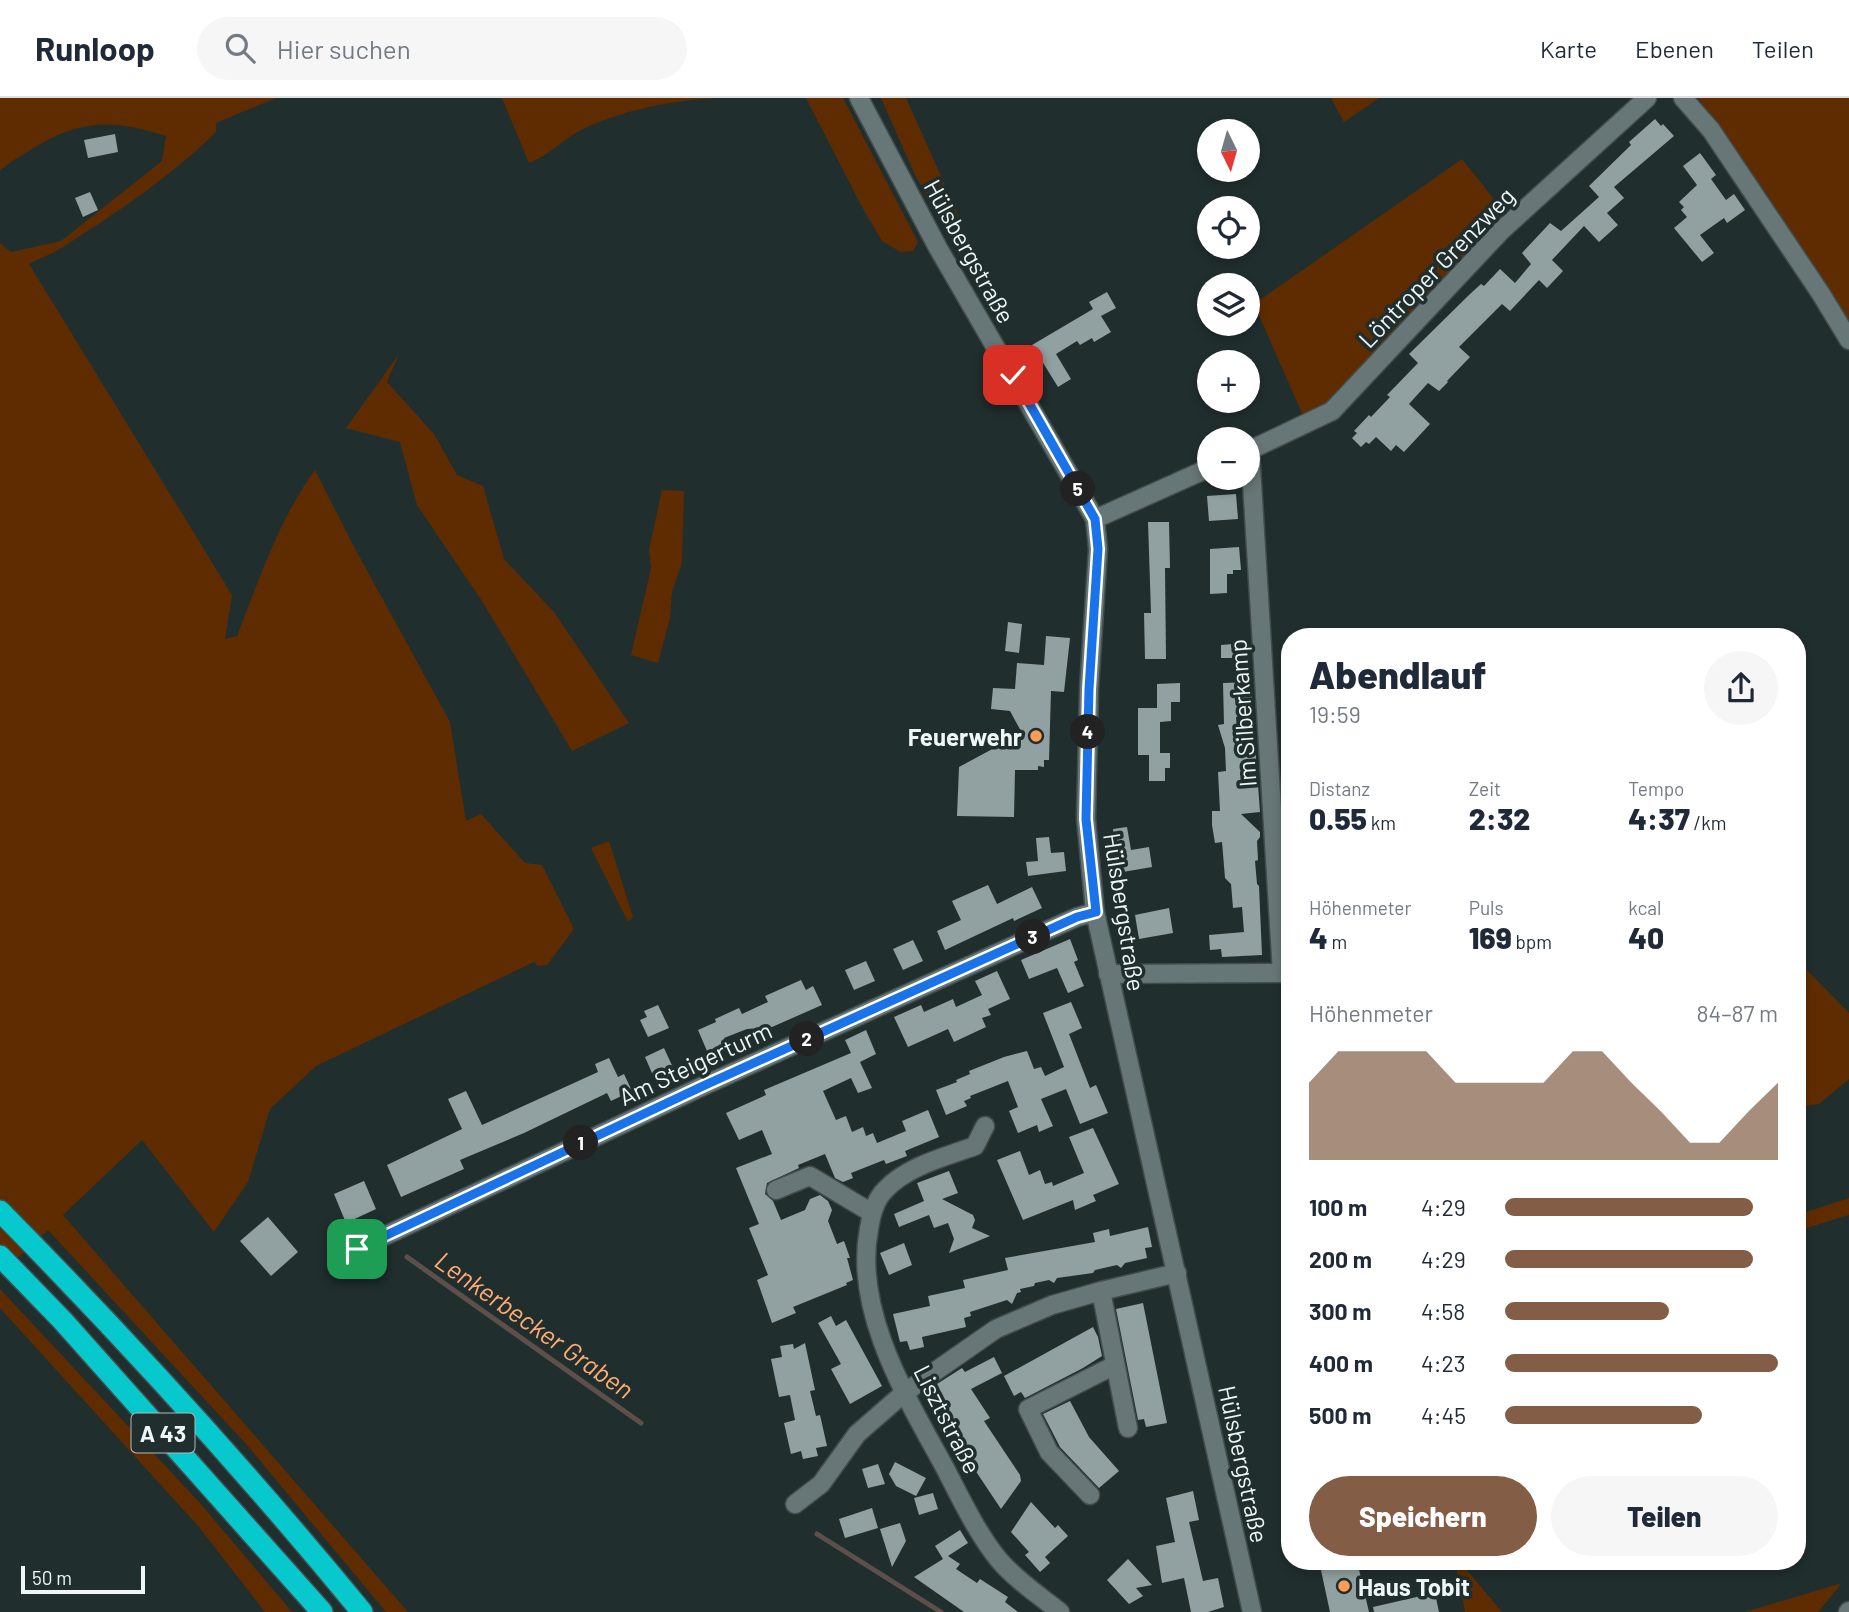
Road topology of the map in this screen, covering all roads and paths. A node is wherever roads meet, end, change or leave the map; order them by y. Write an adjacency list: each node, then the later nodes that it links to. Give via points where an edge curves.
1 (859, 98): 8 (street, Hülsbergstraße, via 939,248)
2 (1647, 98): 5 (street, Löntroper Grenzweg, via 1501,231 1332,411)
3 (1683, 98): 4 (street, via 1711,130)
4 (1849, 340)
5 (1260, 446)
6 (1197, 473): 8 (street)
7 (1252, 490): 9 (street, Im Silberkamp)
8 (1095, 519): 10 (street, Hülsbergstraße, via 1098,549 1086,819)
9 (1281, 902)
10 (1096, 912): 12 (street, Hülsbergstraße); 17 (street, Am Steigerturm, via 703,1086)
11 (1281, 973): 12 (street)
12 (1108, 974): 19 (street, Hülsbergstraße)
13 (985, 1126): 16 (street, Lisztstraße, via 975,1146 908,1172 884,1191)
14 (776, 1190): 16 (street, via 810,1176)
15 (0, 1211): 27 (highway, A 43, via 280,1514)
16 (872, 1213): 22 (street, Lisztstraße, via 865,1249 866,1282 876,1323)
17 (357, 1249)
18 (0, 1256): 26 (highway, A 43)
19 (1177, 1273): 20 (street); 29 (street, Hülsbergstraße)
20 (1101, 1291): 21 (street); 22 (street, via 1052,1305 996,1329)
21 (1115, 1365): 23 (street); 24 (street, via 1028,1409 1049,1452)
22 (904, 1393): 25 (street, via 857,1434 821,1483); 28 (street, Lisztstraße, via 976,1527 1000,1561)
23 (1128, 1428)
24 (1090, 1496)
25 (796, 1504)
26 (322, 1612)
27 (362, 1612)
28 (1060, 1612)
29 (1252, 1612)

